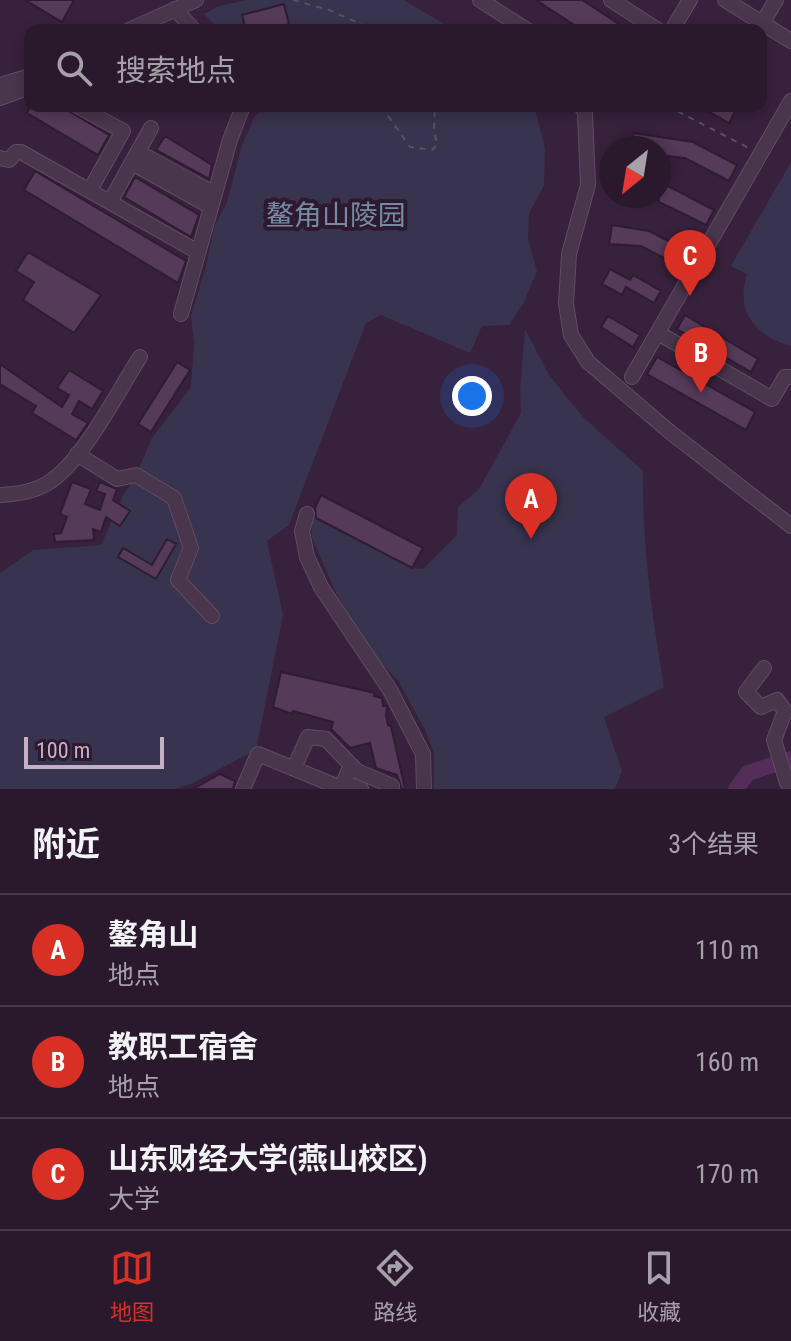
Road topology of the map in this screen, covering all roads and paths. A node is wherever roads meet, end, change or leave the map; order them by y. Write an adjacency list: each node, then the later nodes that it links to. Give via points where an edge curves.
1 (196, 0): 9 (street)
2 (293, 0): 13 (path)
3 (480, 0): 14 (street)
4 (611, 0): 15 (street)
5 (690, 0): 16 (street)
6 (725, 0): 10 (street)
7 (767, 0): 10 (street)
8 (776, 0): 10 (street)
9 (175, 9): 11 (street); 12 (street)
10 (759, 22): 17 (street)
11 (142, 24)
12 (189, 24)
13 (360, 24)
14 (518, 24)
15 (649, 24)
16 (676, 24)
17 (762, 24)
18 (767, 27): 19 (street)
19 (791, 41)
20 (24, 78): 21 (street)
21 (0, 85)
22 (24, 89): 23 (street)
23 (0, 98)
24 (791, 101): 32 (street)
25 (88, 112): 35 (street, via 123,131)
26 (241, 112): 36 (street)
27 (385, 112): 28 (path, via 410,147 432,150 437,145)
28 (435, 112)
29 (584, 112): 47 (street, via 588,185 569,254 566,304 571,335 588,362)
30 (679, 112): 32 (path)
31 (151, 128): 34 (street)
32 (760, 154): 40 (street)
33 (0, 158): 35 (street, via 9,160 21,152)
34 (135, 158): 36 (street); 37 (street)
35 (90, 190): 37 (street)
36 (213, 201): 38 (street)
37 (110, 202): 38 (street)
38 (198, 252): 39 (street)
39 (181, 314)
40 (658, 333): 42 (street); 43 (street, via 772,399 785,377)
41 (140, 357): 44 (street)
42 (632, 377)
43 (791, 377)
44 (77, 454): 45 (street, via 48,483); 48 (street, via 117,479 136,475 174,498 191,548 178,580)
45 (0, 495)
46 (307, 514): 57 (street, via 302,531 307,557 321,587 390,690 423,754)
47 (791, 526)
48 (212, 616)
49 (764, 668): 53 (street, via 746,692 761,707 777,700 785,711 774,740)
50 (351, 765): 51 (street, via 326,739 308,737); 52 (street); 56 (street)
51 (294, 768): 52 (street, via 341,788); 54 (street, via 258,754)
52 (343, 782): 55 (street)
53 (787, 783)
54 (243, 789)
55 (361, 789)
56 (391, 789)
57 (424, 789)

